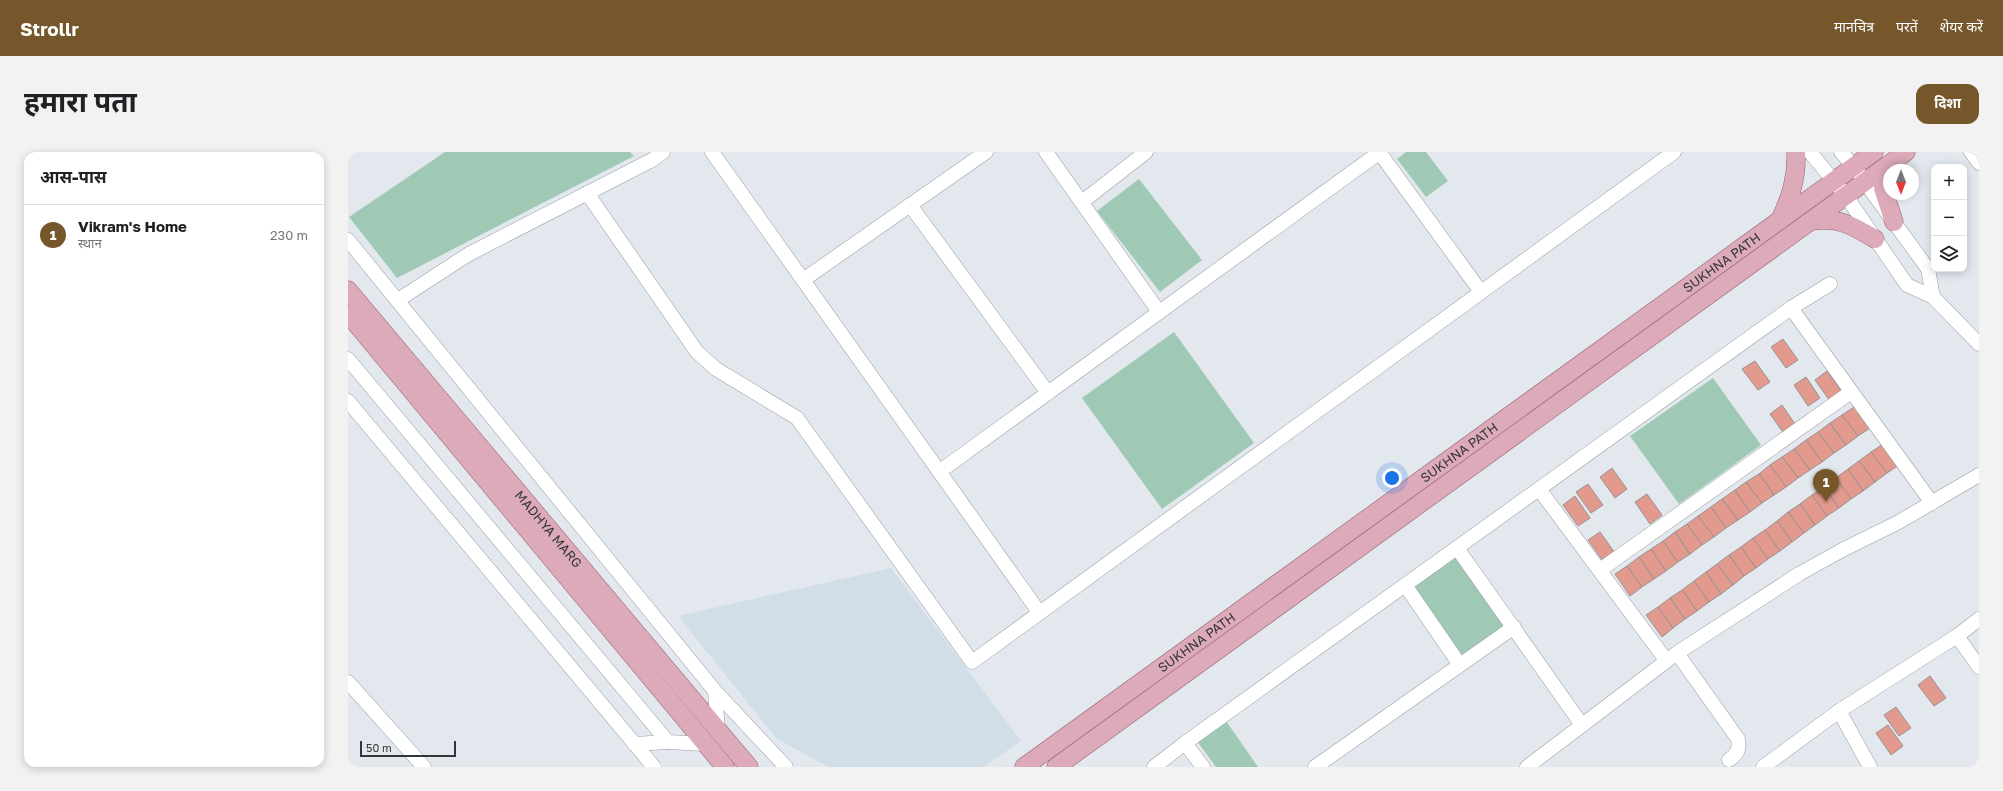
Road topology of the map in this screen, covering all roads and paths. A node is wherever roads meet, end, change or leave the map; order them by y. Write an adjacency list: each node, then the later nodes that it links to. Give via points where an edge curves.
1 (712, 152): 29 (street)
2 (986, 152): 23 (street)
3 (1046, 152): 22 (street)
4 (1146, 152): 22 (street)
5 (1379, 152): 32 (street); 36 (street)
6 (1796, 152): 24 (main road, via 1793,189)
7 (1810, 152): 17 (street)
8 (1841, 152): 16 (street)
9 (1874, 152): 16 (main road, SUKHNA PATH)
10 (1907, 152): 15 (main road); 18 (main road, SUKHNA PATH)
11 (1971, 152): 14 (street)
12 (1670, 153): 32 (street)
13 (653, 155): 19 (street)
14 (1979, 163)
15 (1898, 164)
16 (1854, 167): 17 (main road, SUKHNA PATH); 18 (street)
17 (1834, 181): 20 (street); 24 (main road, SUKHNA PATH)
18 (1865, 182): 20 (main road, SUKHNA PATH); 26 (street)
19 (587, 193): 34 (street, via 469,254); 50 (street, via 697,352 716,369 798,418 972,662)
20 (1846, 196): 25 (main road, SUKHNA PATH); 27 (street)
21 (1887, 200): 26 (main road)
22 (1082, 202): 36 (street)
23 (910, 205): 29 (street); 41 (street)
24 (1780, 220): 72 (main road, SUKHNA PATH)
25 (1810, 221): 27 (main road, via 1834,219 1853,226); 73 (main road, SUKHNA PATH)
26 (1894, 222): 33 (street, via 1928,269)
27 (1875, 239): 33 (street, via 1907,284)
28 (348, 240): 34 (street)
29 (803, 280): 43 (street)
30 (1830, 284): 35 (street)
31 (348, 290): 61 (main road, MADHYA MARG)
32 (1481, 292): 50 (street)
33 (1933, 297): 38 (street)
34 (398, 300): 58 (street)
35 (1791, 308): 40 (street); 45 (street)
36 (1159, 312): 41 (street)
37 (348, 314): 65 (main road, MADHYA MARG)
38 (1979, 344)
39 (348, 359): 62 (street)
40 (1851, 392): 46 (street); 48 (street)
41 (1048, 393): 43 (street)
42 (348, 401): 64 (street)
43 (939, 472): 50 (street)
44 (1979, 475): 46 (street)
45 (1539, 488): 47 (street); 48 (street)
46 (1932, 503): 54 (street, via 1799,574)
47 (1457, 548): 49 (street); 52 (street)
48 (1600, 570): 54 (street)
49 (1405, 585): 55 (street); 63 (street)
50 (1039, 612)
51 (1979, 619): 53 (street)
52 (1514, 627): 55 (street); 60 (street)
53 (1957, 636): 56 (street); 59 (street)
54 (1671, 656): 60 (street); 66 (street, via 1708,695 1738,740 1740,748)
55 (1460, 665): 76 (street)
56 (1979, 667)
57 (348, 682): 67 (street)
58 (715, 691): 61 (street); 71 (street)
59 (1838, 711): 78 (street); 79 (street)
60 (1582, 725): 77 (street)
61 (718, 731): 70 (main road, MADHYA MARG)
62 (668, 742): 64 (street); 65 (street)
63 (1185, 743): 74 (street); 75 (street)
64 (634, 744): 68 (street)
65 (706, 744): 69 (main road, MADHYA MARG)
66 (1729, 760)
67 (424, 767)
68 (654, 767)
69 (724, 767)
70 (749, 767)
71 (786, 767)
72 (1024, 767)
73 (1056, 767)
74 (1154, 767)
75 (1203, 767)
76 (1315, 767)
77 (1527, 767)
78 (1762, 767)
79 (1870, 767)

